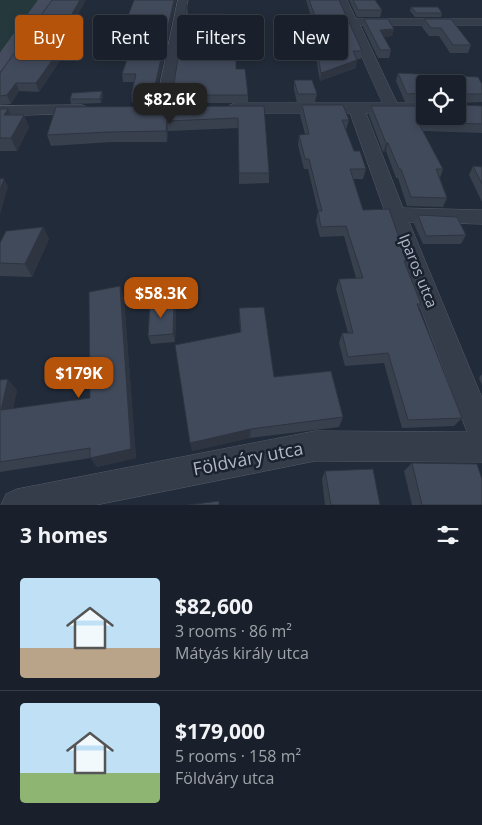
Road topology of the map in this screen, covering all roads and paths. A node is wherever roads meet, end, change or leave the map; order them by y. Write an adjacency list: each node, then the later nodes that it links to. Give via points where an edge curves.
1 (46, 0): 6 (main road)
2 (183, 0): 13 (street)
3 (342, 0): 4 (street)
4 (352, 22): 5 (street); 10 (street)
5 (482, 22)
6 (0, 66)
7 (356, 107): 9 (street); 10 (street); 16 (street, Iparos utca)
8 (183, 108): 13 (street)
9 (221, 108)
10 (392, 108): 11 (street)
11 (416, 108)
12 (144, 109): 13 (street)
13 (163, 109)
14 (96, 110): 15 (street)
15 (0, 111)
16 (396, 216): 17 (street); 18 (street, Iparos utca)
17 (482, 217)
18 (482, 434)
19 (482, 447): 20 (street, Földváry utca, via 315,446)
20 (17, 505)

